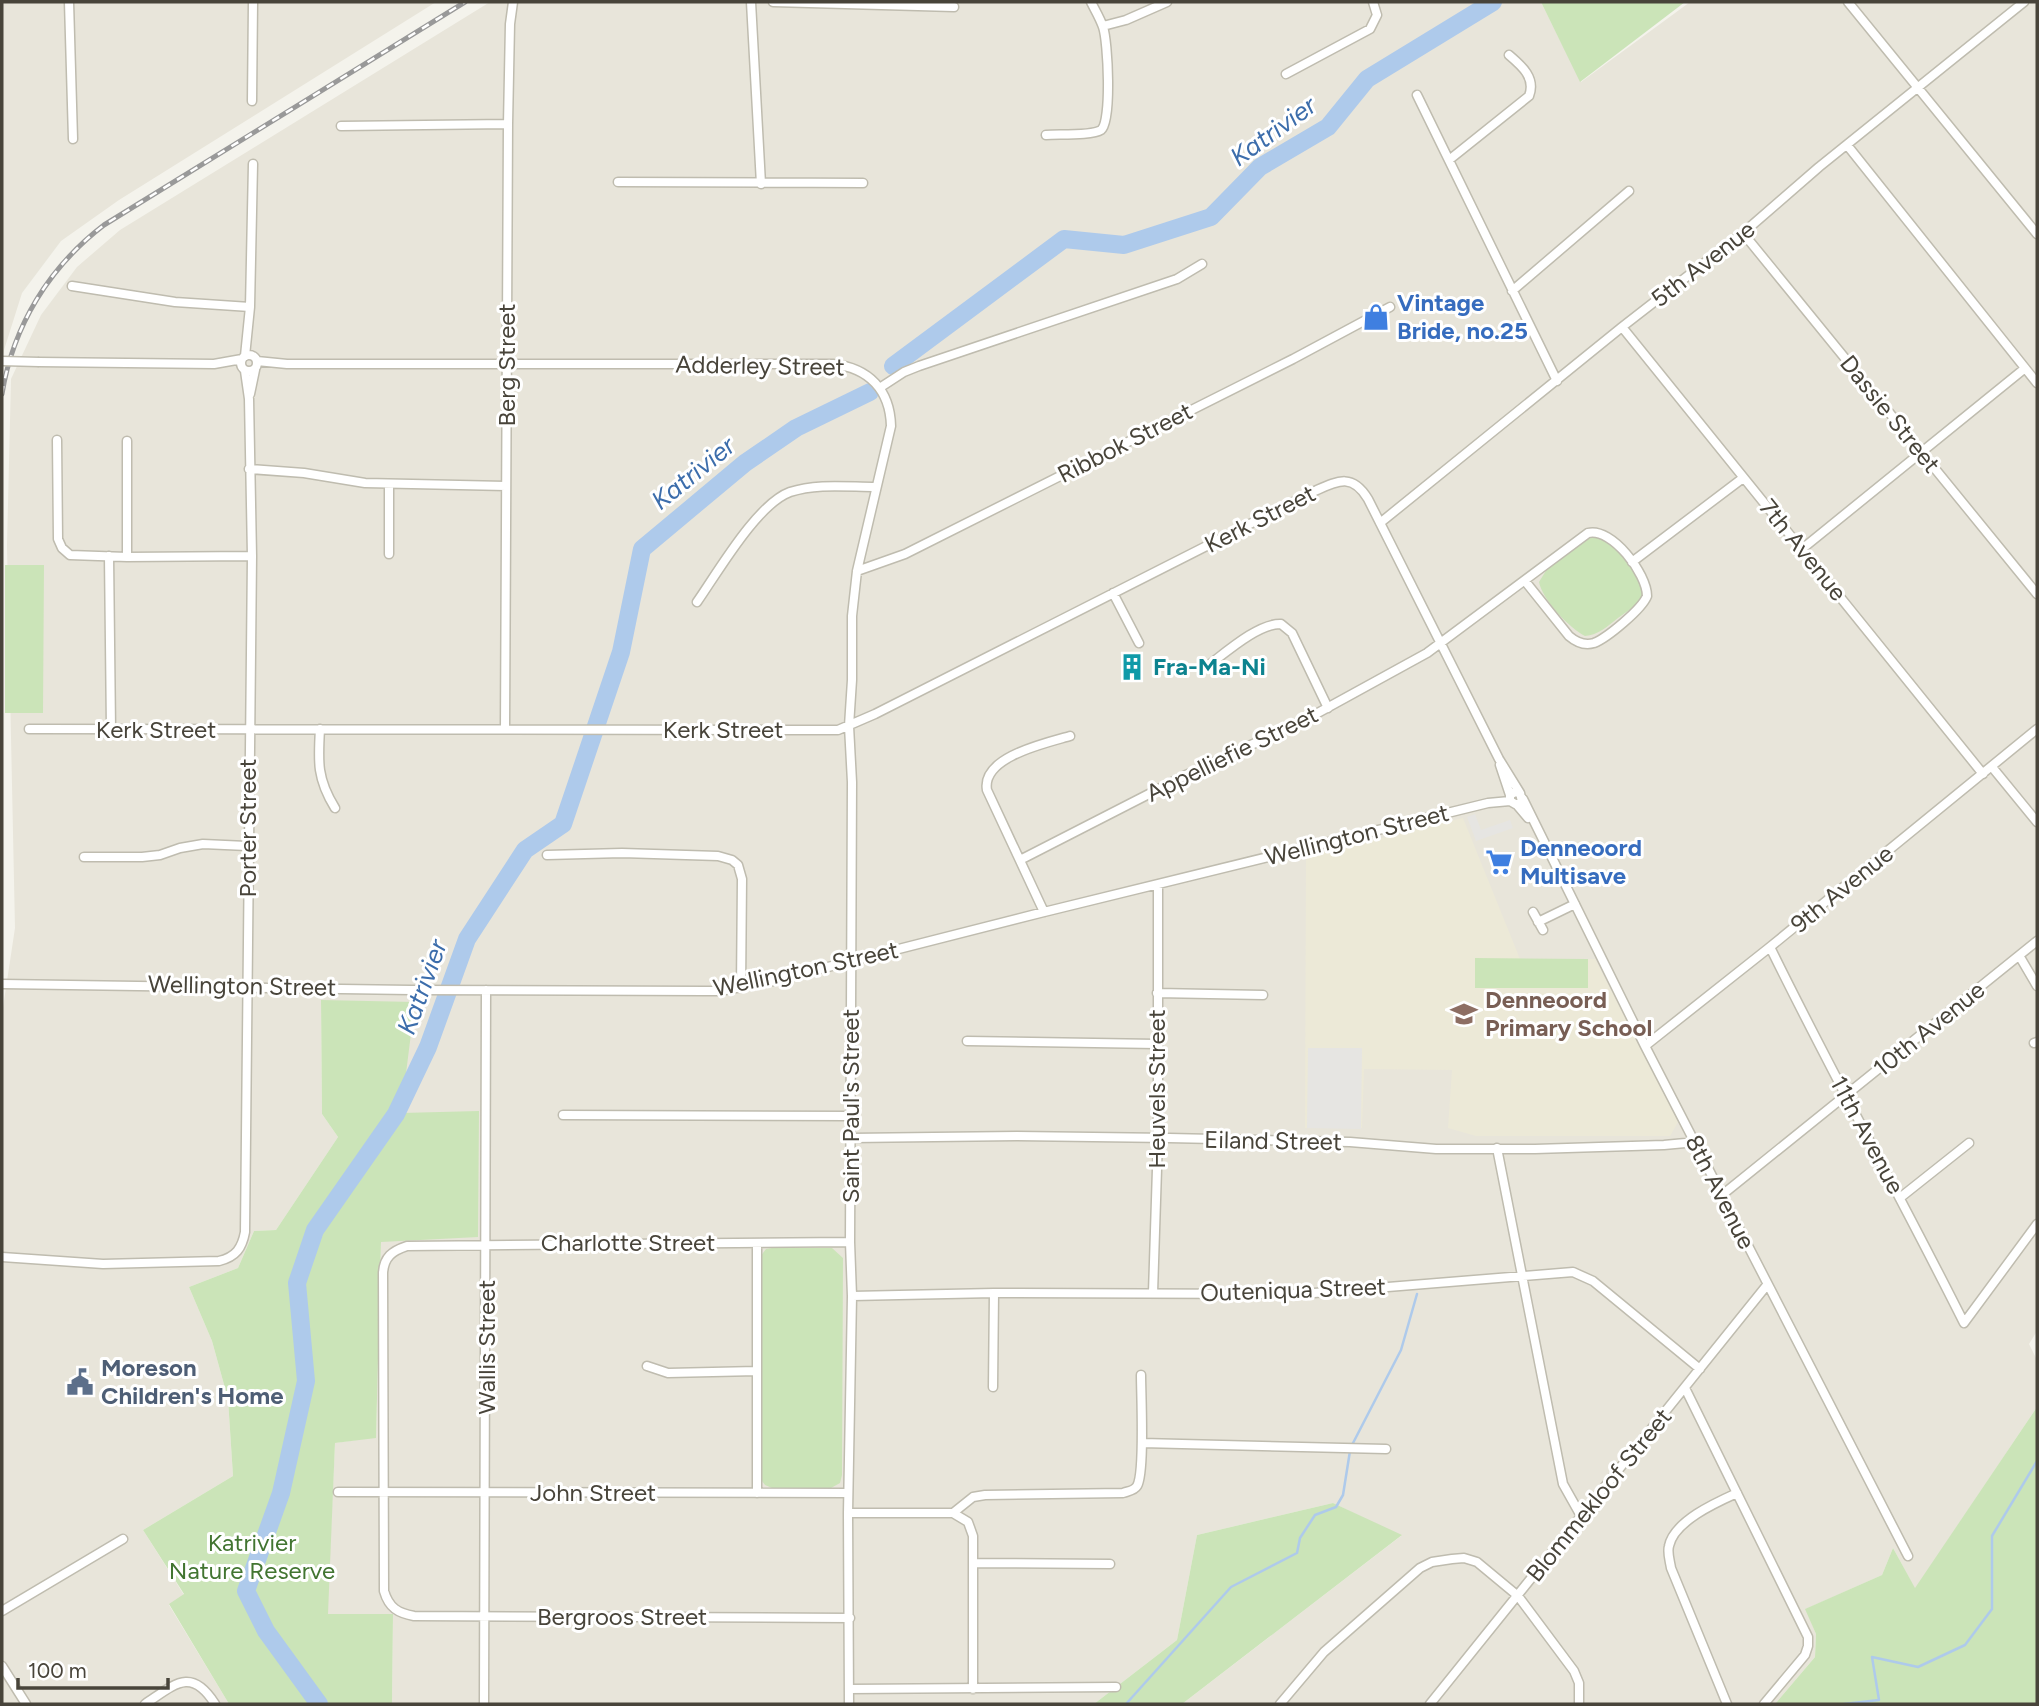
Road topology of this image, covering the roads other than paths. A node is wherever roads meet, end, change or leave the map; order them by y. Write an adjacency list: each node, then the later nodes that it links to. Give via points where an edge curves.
1 (69, 2): 21 (street)
2 (253, 2): 17 (street)
3 (513, 2): 18 (street, Berg Street)
4 (751, 2): 27 (street)
5 (773, 2): 11 (street)
6 (1091, 2): 12 (street)
7 (1167, 2): 12 (street)
8 (1848, 2): 15 (street)
9 (2024, 2): 15 (street, 5th Avenue)
10 (1374, 5): 14 (street, via 1376,20 1370,29)
11 (954, 7)
12 (1103, 26): 20 (street, via 1107,81 1103,128)
13 (1509, 55): 23 (street, via 1527,72 1529,96)
14 (1286, 74)
15 (1917, 88): 22 (street, 5th Avenue); 30 (street)
16 (1418, 95): 23 (street)
17 (252, 101)
18 (508, 124): 19 (street); 39 (street, Berg Street)
19 (341, 126)
20 (1046, 135)
21 (73, 139)
22 (1847, 145): 29 (street, 5th Avenue); 40 (street)
23 (1449, 160): 33 (street)
24 (253, 164): 34 (street, Porter Street)
25 (618, 182): 27 (street)
26 (863, 183): 27 (street)
27 (761, 184)
28 (1629, 191): 33 (street)
29 (1744, 233): 36 (street, 5th Avenue); 46 (street, Dassie Street)
30 (2037, 234)
31 (1202, 264): 43 (street, via 1177,279 919,366)
32 (72, 286): 34 (street, via 174,302)
33 (1512, 291): 41 (street)
34 (250, 307): 38 (street, Porter Street)
35 (1390, 307): 60 (street, Ribbok Street, via 905,554)
36 (1622, 327): 41 (street, 5th Avenue); 48 (street, 7th Avenue)
37 (2, 361): 38 (street, Adderley Street, bridge)
38 (250, 364): 39 (street, Adderley Street); 47 (street, Porter Street)
39 (507, 364): 43 (street, Adderley Street, via 833,364 854,368); 51 (street, Berg Street)
40 (2024, 369): 42 (street); 46 (street)
41 (1557, 381): 53 (street, 5th Avenue)
42 (2037, 383)
43 (881, 387): 52 (street, Saint Paul's Street, via 891,426)
44 (57, 440): 56 (street, via 58,539 62,548 70,555)
45 (127, 441): 58 (street)
46 (1921, 452): 54 (street); 63 (street, Dassie Street)
47 (249, 469): 49 (street); 57 (street, Porter Street)
48 (1743, 478): 54 (street, 7th Avenue); 59 (street)
49 (389, 484): 51 (street); 55 (street)
50 (1357, 485): 53 (street, 8th Avenue); 62 (street, Kerk Street, via 1344,481 1330,484)
51 (506, 486): 72 (street, Berg Street)
52 (876, 487): 60 (street, Saint Paul's Street); 64 (street, via 805,488 780,498 756,520)
53 (1380, 523): 66 (street, 8th Avenue)
54 (1802, 549): 78 (street, 7th Avenue)
55 (389, 554)
56 (109, 556): 58 (street); 74 (street)
57 (252, 556): 58 (street); 75 (street, Porter Street)
58 (127, 557)
59 (1632, 562): 61 (street, via 1611,538 1593,531); 61 (street, via 1646,585 1646,600 1590,644 1569,636)
60 (857, 571): 69 (street, Saint Paul's Street)
61 (1525, 581): 66 (street, Appelliefie Street)
62 (1113, 593): 65 (street); 69 (street, Kerk Street)
63 (2037, 594)
64 (697, 601)
65 (1139, 643)
66 (1442, 644): 68 (street, Appelliefie Street); 79 (street, 8th Avenue)
67 (1205, 668): 68 (street, via 1247,637 1282,625 1292,633)
68 (1328, 708): 85 (street, Appelliefie Street)
69 (849, 726): 72 (street, Kerk Street, via 830,731); 93 (street, Saint Paul's Street)
70 (29, 729): 74 (street, Kerk Street)
71 (320, 729): 72 (street, Kerk Street); 75 (street, Kerk Street); 80 (street, via 317,768)
72 (505, 729)
73 (2037, 729): 77 (street, 9th Avenue)
74 (111, 730): 75 (street, Kerk Street)
75 (249, 730): 82 (street, Porter Street)
76 (1070, 736): 85 (street, via 1007,758 986,780)
77 (1992, 767): 78 (street, 9th Avenue); 81 (street)
78 (1983, 774): 91 (street, 9th Avenue)
79 (1516, 799): 86 (street, Wellington Street); 87 (street, 8th Avenue)
80 (335, 807)
81 (2037, 822)
82 (247, 846): 84 (street, via 203,844 142,857); 95 (street, Porter Street)
83 (547, 855): 97 (street, via 654,853 733,860 742,880)
84 (84, 857)
85 (1020, 860): 88 (street)
86 (1158, 885): 88 (street, Wellington Street); 99 (street, Heuvels Street)
87 (1575, 904): 89 (street, via 1541,926); 103 (street, 8th Avenue)
88 (1044, 912): 93 (street, Wellington Street)
89 (1533, 912)
90 (2037, 941): 92 (street, 10th Avenue)
91 (1770, 947): 103 (street, 9th Avenue); 104 (street, 11th Avenue)
92 (2020, 957): 96 (street); 104 (street, 10th Avenue)
93 (851, 962): 97 (street, Wellington Street); 106 (street, Saint Paul's Street)
94 (2, 984): 95 (street, Wellington Street)
95 (248, 986): 98 (street, Wellington Street); 118 (street, Porter Street, via 245,1232 235,1255 219,1261 115,1264)
96 (2037, 986)
97 (741, 988): 98 (street, Wellington Street)
98 (486, 990): 117 (street, Wallis Street)
99 (1157, 993): 100 (street); 102 (street, Heuvels Street)
100 (1263, 995)
101 (967, 1041): 102 (street)
102 (1157, 1044): 108 (street, Heuvels Street)
103 (1645, 1046): 109 (street, 8th Avenue)
104 (1845, 1097): 112 (street, 10th Avenue); 113 (street, 11th Avenue)
105 (563, 1115): 106 (street)
106 (852, 1116): 107 (street, Saint Paul's Street)
107 (851, 1138): 108 (street, Eiland Street); 115 (street, Saint Paul's Street)
108 (1158, 1138): 111 (street, Eiland Street); 122 (street, Heuvels Street)
109 (1696, 1142): 111 (street, Eiland Street); 112 (street, 8th Avenue)
110 (1969, 1143): 113 (street)
111 (1497, 1148): 119 (street)
112 (1723, 1195): 120 (street, 8th Avenue)
113 (1901, 1197): 114 (street, 11th Avenue, via 1964,1323)
114 (2037, 1224)
115 (850, 1242): 116 (street, Charlotte Street); 123 (street, Saint Paul's Street)
116 (757, 1243): 117 (street, Charlotte Street); 126 (street)
117 (487, 1244): 133 (street, Charlotte Street, via 407,1246 391,1253 384,1264); 134 (street, Wallis Street)
118 (2, 1257)
119 (1521, 1277): 122 (street, Outeniqua Street, via 1302,1294); 125 (street, Outeniqua Street, via 1581,1274); 140 (street, via 1563,1484)
120 (1767, 1285): 125 (street, Blommekloof Street); 142 (street, 8th Avenue)
121 (994, 1293): 122 (street, Outeniqua Street); 123 (street, Outeniqua Street); 128 (street)
122 (1153, 1293)
123 (852, 1296): 136 (street, Saint Paul's Street)
124 (647, 1366): 126 (street, via 668,1373)
125 (1700, 1369): 129 (street, Blommekloof Street)
126 (757, 1371): 135 (street)
127 (1141, 1375): 130 (street)
128 (993, 1387)
129 (1685, 1388): 137 (street); 140 (street, Blommekloof Street)
130 (1142, 1443): 131 (street); 139 (street, via 1139,1480 1123,1493 985,1495 966,1501)
131 (1386, 1449)
132 (338, 1492): 133 (street, John Street)
133 (384, 1492): 134 (street, John Street); 147 (street, Bergroos Street, via 384,1591 395,1611 414,1616)
134 (486, 1492): 135 (street, John Street); 147 (street, Wallis Street)
135 (757, 1493): 136 (street, John Street)
136 (848, 1493): 138 (street, Saint Paul's Street)
137 (1737, 1493): 161 (street, via 1692,1517 1669,1546 1671,1568); 162 (street, via 1808,1639 1803,1658)
138 (848, 1513): 139 (street); 148 (street, Saint Paul's Street)
139 (953, 1513): 143 (street, via 971,1528)
140 (1581, 1516): 145 (street, Blommekloof Street)
141 (123, 1539): 146 (street)
142 (1908, 1556)
143 (974, 1563): 144 (street); 152 (street)
144 (1110, 1564)
145 (1518, 1596): 158 (street, via 1474,1560 1424,1565 1324,1651); 159 (street, Blommekloof Street); 160 (street, via 1574,1671)
146 (2, 1611)
147 (484, 1617): 148 (street, Bergroos Street); 156 (street, Wallis Street)
148 (850, 1618): 151 (street, Saint Paul's Street)
149 (2, 1666): 153 (street)
150 (1116, 1687): 152 (street)
151 (849, 1689): 152 (street); 157 (street, Saint Paul's Street)
152 (973, 1689)
153 (26, 1704)
154 (145, 1704): 155 (street, via 173,1685 194,1682)
155 (215, 1704)
156 (484, 1704)
157 (849, 1704)
158 (1280, 1704)
159 (1430, 1704)
160 (1579, 1704)
161 (1727, 1704)
162 (1764, 1704)

